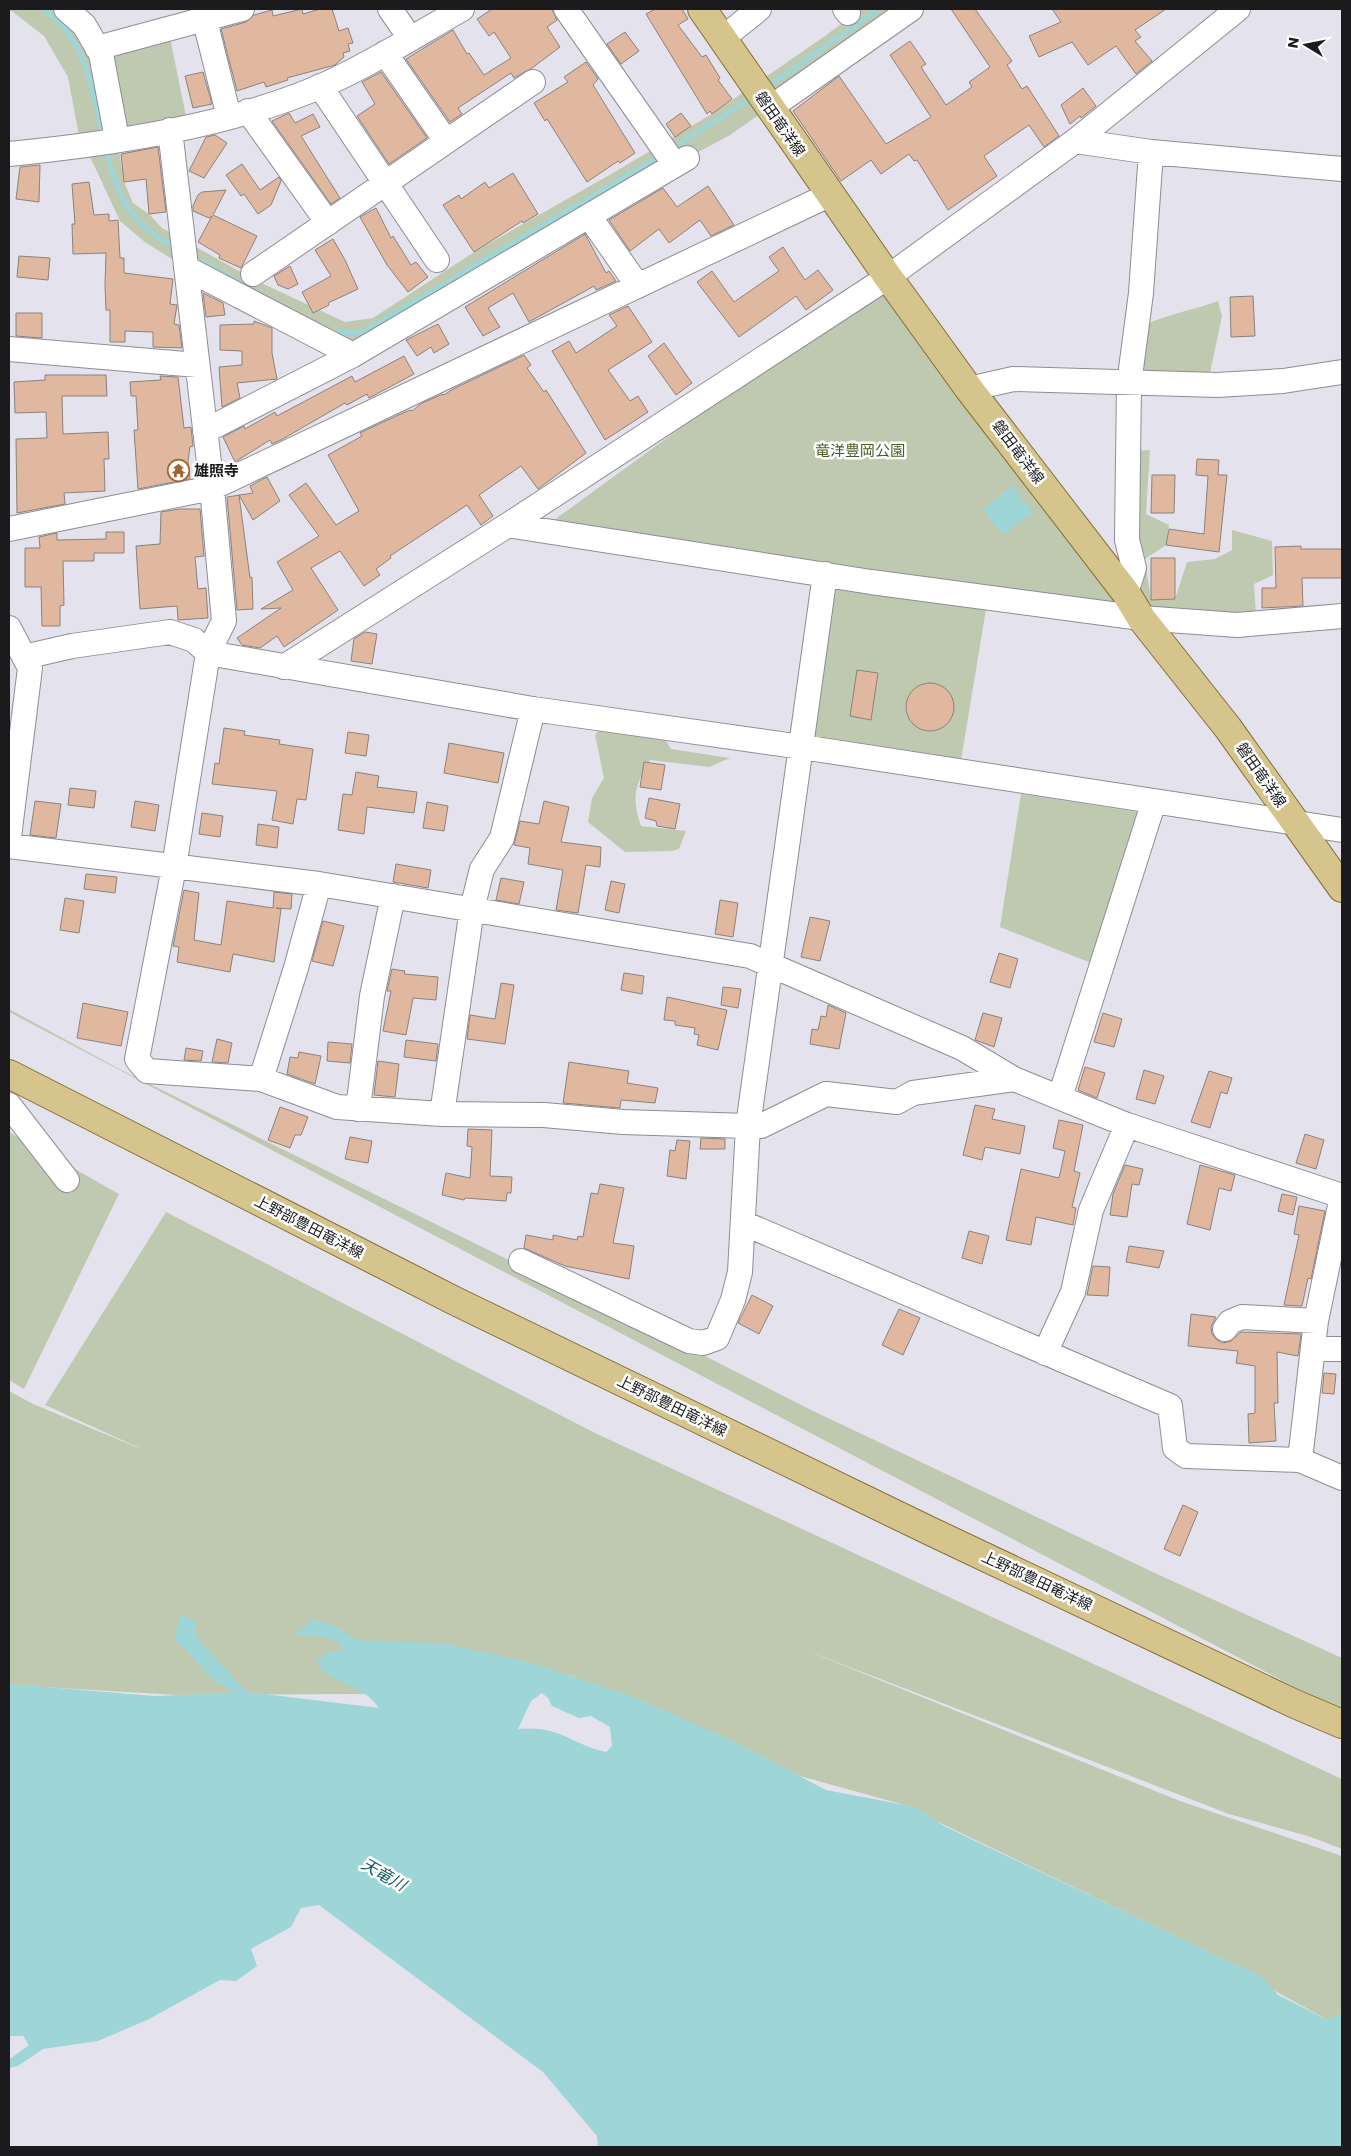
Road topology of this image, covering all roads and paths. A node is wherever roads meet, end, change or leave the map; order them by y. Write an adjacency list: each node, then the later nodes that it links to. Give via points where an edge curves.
1 (66, 9): 14 (street, via 84,25)
2 (92, 9): 14 (street)
3 (242, 9): 11 (street)
4 (390, 9): 12 (street)
5 (462, 9): 12 (street)
6 (566, 9): 29 (street, via 681,161)
7 (702, 9): 13 (main road, 磐田竜洋線)
8 (759, 9): 13 (street)
9 (911, 9): 18 (street)
10 (1238, 9): 23 (street)
11 (204, 14): 14 (street); 19 (street)
12 (410, 38): 15 (street)
13 (723, 38): 18 (main road, 磐田竜洋線)
14 (93, 41): 21 (street, via 101,54)
15 (385, 53): 17 (street); 22 (street)
16 (533, 82): 22 (street)
17 (320, 86): 19 (street); 27 (street)
18 (768, 106): 28 (main road, 磐田竜洋線)
19 (239, 114): 20 (street); 30 (street)
20 (170, 130): 21 (street); 32 (street)
21 (117, 139): 25 (street)
22 (446, 141): 27 (street)
23 (1075, 141): 24 (street); 34 (street)
24 (1151, 152): 26 (street); 40 (street, via 1141,293)
25 (9, 154)
26 (1342, 169)
27 (385, 184): 30 (street); 31 (street)
28 (829, 195): 34 (main road, 磐田竜洋線); 35 (street)
29 (589, 216): 35 (street); 37 (street)
30 (328, 223): 33 (street)
31 (437, 260)
32 (186, 268): 37 (street); 38 (street)
33 (253, 274)
34 (888, 277): 41 (main road, 磐田竜洋線); 44 (street)
35 (638, 286): 43 (street)
36 (9, 349): 38 (street)
37 (353, 355): 42 (street)
38 (197, 365): 42 (street)
39 (1342, 372): 40 (street, via 1225,385)
40 (1129, 384): 41 (street, via 1013,378); 47 (street, via 1127,540 1134,568)
41 (970, 389): 47 (main road, 磐田竜洋線)
42 (205, 431): 43 (street)
43 (212, 488): 45 (street); 51 (street, via 224,621)
44 (508, 526): 46 (street); 52 (street)
45 (9, 529)
46 (825, 574): 49 (street); 54 (street)
47 (1126, 593): 49 (main road, 磐田竜洋線)
48 (1342, 616): 49 (street, via 1237,626)
49 (1141, 618): 56 (main road, 磐田竜洋線, via 1228,728)
50 (14, 643): 51 (street, via 72,646 170,632 194,640); 58 (street, via 30,668)
51 (208, 653): 52 (street); 60 (street)
52 (284, 667): 53 (street)
53 (533, 710): 54 (street); 64 (street, via 502,838 482,869)
54 (802, 747): 55 (street); 65 (street)
55 (1154, 801): 56 (street); 69 (street)
56 (1295, 823): 57 (street); 62 (main road, 磐田竜洋線)
57 (1342, 830)
58 (9, 837)
59 (9, 846): 60 (street)
60 (174, 868): 61 (street); 67 (street, via 137,1059 147,1071)
61 (319, 884): 63 (street); 67 (street)
62 (1342, 888)
63 (393, 896): 64 (street); 71 (street, via 372,996)
64 (472, 909): 65 (street, via 750,956); 72 (street)
65 (769, 962): 68 (street, via 962,1048); 74 (street)
66 (9, 1074): 86 (main road, 上野部豊田竜洋線, via 455,1300 939,1535)
67 (261, 1079): 71 (street, via 337,1107)
68 (1014, 1079): 69 (street); 74 (street, via 913,1093 897,1102 826,1094 761,1126)
69 (1060, 1097): 73 (street)
70 (9, 1105): 75 (street)
71 (358, 1109): 72 (street)
72 (442, 1114): 74 (street, via 544,1115 623,1122)
73 (1127, 1125): 76 (street); 83 (street, via 1090,1210 1073,1292)
74 (748, 1126): 77 (street)
75 (67, 1180)
76 (1342, 1196): 79 (street)
77 (743, 1223): 78 (street, via 740,1272 734,1300 717,1338 703,1343 690,1341); 83 (street)
78 (521, 1261)
79 (1316, 1321): 80 (street, via 1242,1317 1230,1322); 81 (street)
80 (1225, 1329)
81 (1313, 1349): 82 (street); 84 (street)
82 (1342, 1349)
83 (1045, 1352): 84 (street, via 1170,1406 1175,1448 1186,1456)
84 (1300, 1460): 85 (street)
85 (1342, 1478)
86 (1342, 1724)

